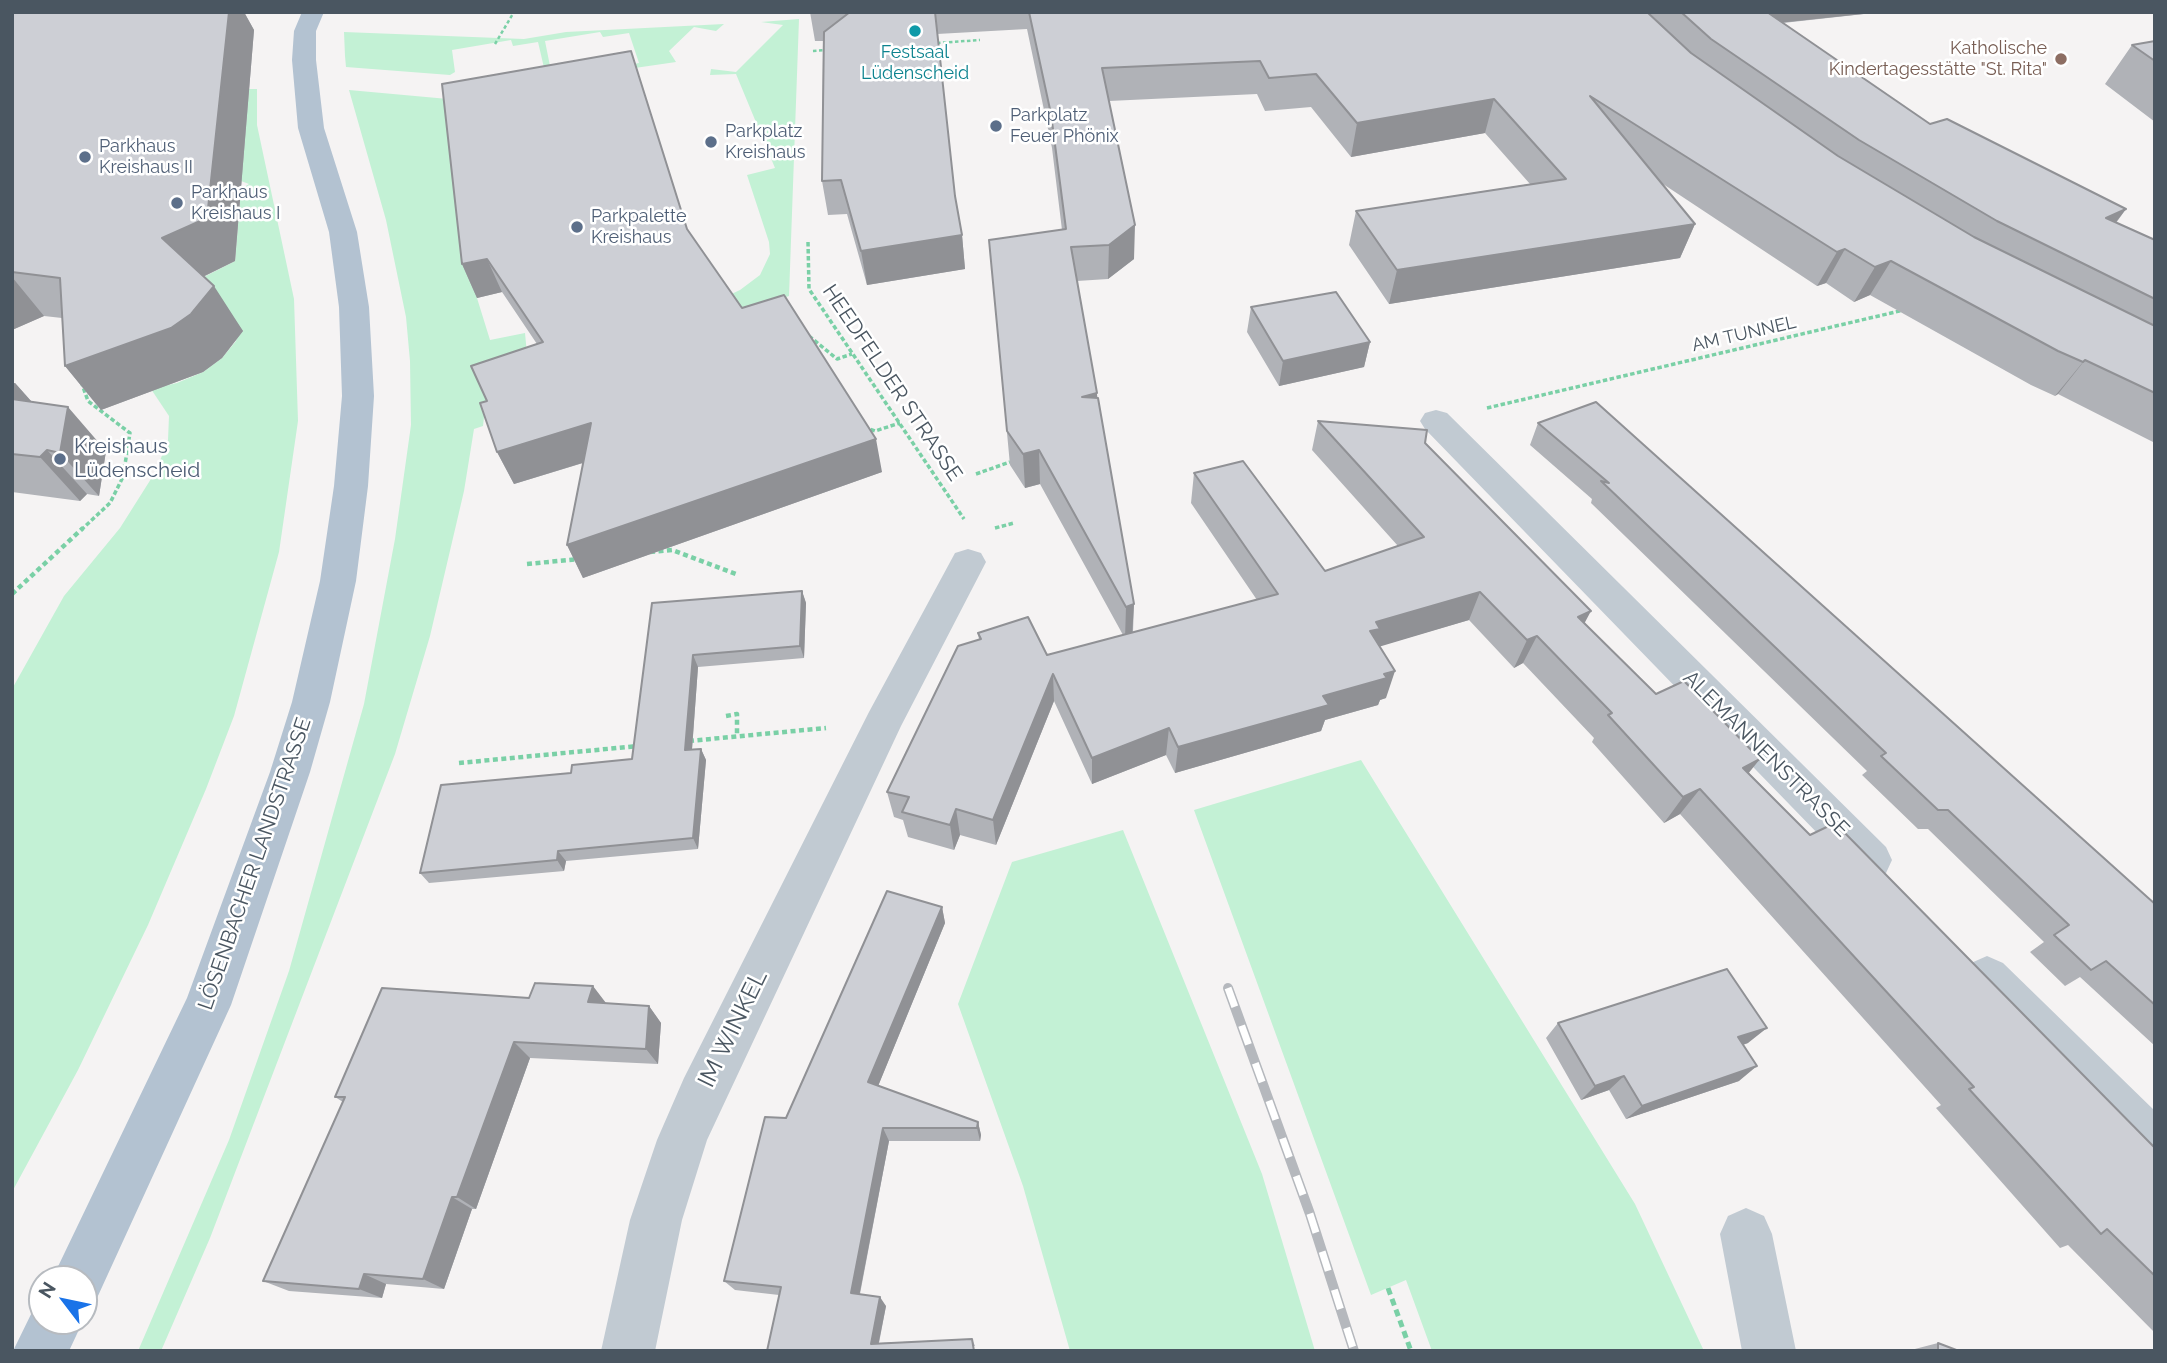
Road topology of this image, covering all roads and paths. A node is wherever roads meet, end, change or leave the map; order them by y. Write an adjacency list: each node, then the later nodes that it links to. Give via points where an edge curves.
1 (313, 12): 35 (main road, LÖSENBACHER LANDSTRASSE, via 305,31 304,60 311,128 343,233 354,307 358,396 338,581 311,702 268,842 208,1005)
2 (514, 12): 5 (path)
3 (980, 40): 4 (path)
4 (937, 43)
5 (495, 44)
6 (838, 49): 7 (path)
7 (813, 51)
8 (808, 242): 11 (path, HEEDFELDER STRASSE, via 809,289)
9 (1910, 308): 13 (path, AM TUNNEL)
10 (804, 333): 11 (path, via 837,359)
11 (852, 354): 16 (path, HEEDFELDER STRASSE)
12 (84, 372): 24 (path, via 82,384 88,401 130,433 124,477 100,513)
13 (1489, 407)
14 (1436, 421): 31 (street, ALEMANNENSTRASSE)
15 (856, 423): 16 (path, via 874,431)
16 (900, 423): 19 (path, HEEDFELDER STRASSE)
17 (1010, 462): 18 (path, HEEDFELDER STRASSE)
18 (976, 474)
19 (967, 542): 26 (street, IM WINKEL)
20 (646, 553): 23 (path, via 672,550)
21 (580, 559): 22 (path)
22 (527, 564)
23 (736, 574)
24 (12, 594)
25 (726, 716): 27 (path, via 737,714)
26 (883, 723): 27 (path); 39 (street, IM WINKEL, via 682,1140 656,1220)
27 (737, 736): 28 (path)
28 (681, 741)
29 (639, 746): 30 (path)
30 (459, 763)
31 (1897, 887)
32 (1963, 954): 33 (street)
33 (2155, 1146)
34 (1746, 1234): 41 (street)
35 (85, 1265)
36 (1388, 1288): 40 (path)
37 (49, 1335): 38 (main road)
38 (40, 1351)
39 (628, 1351)
40 (1411, 1351)
41 (1769, 1351)

